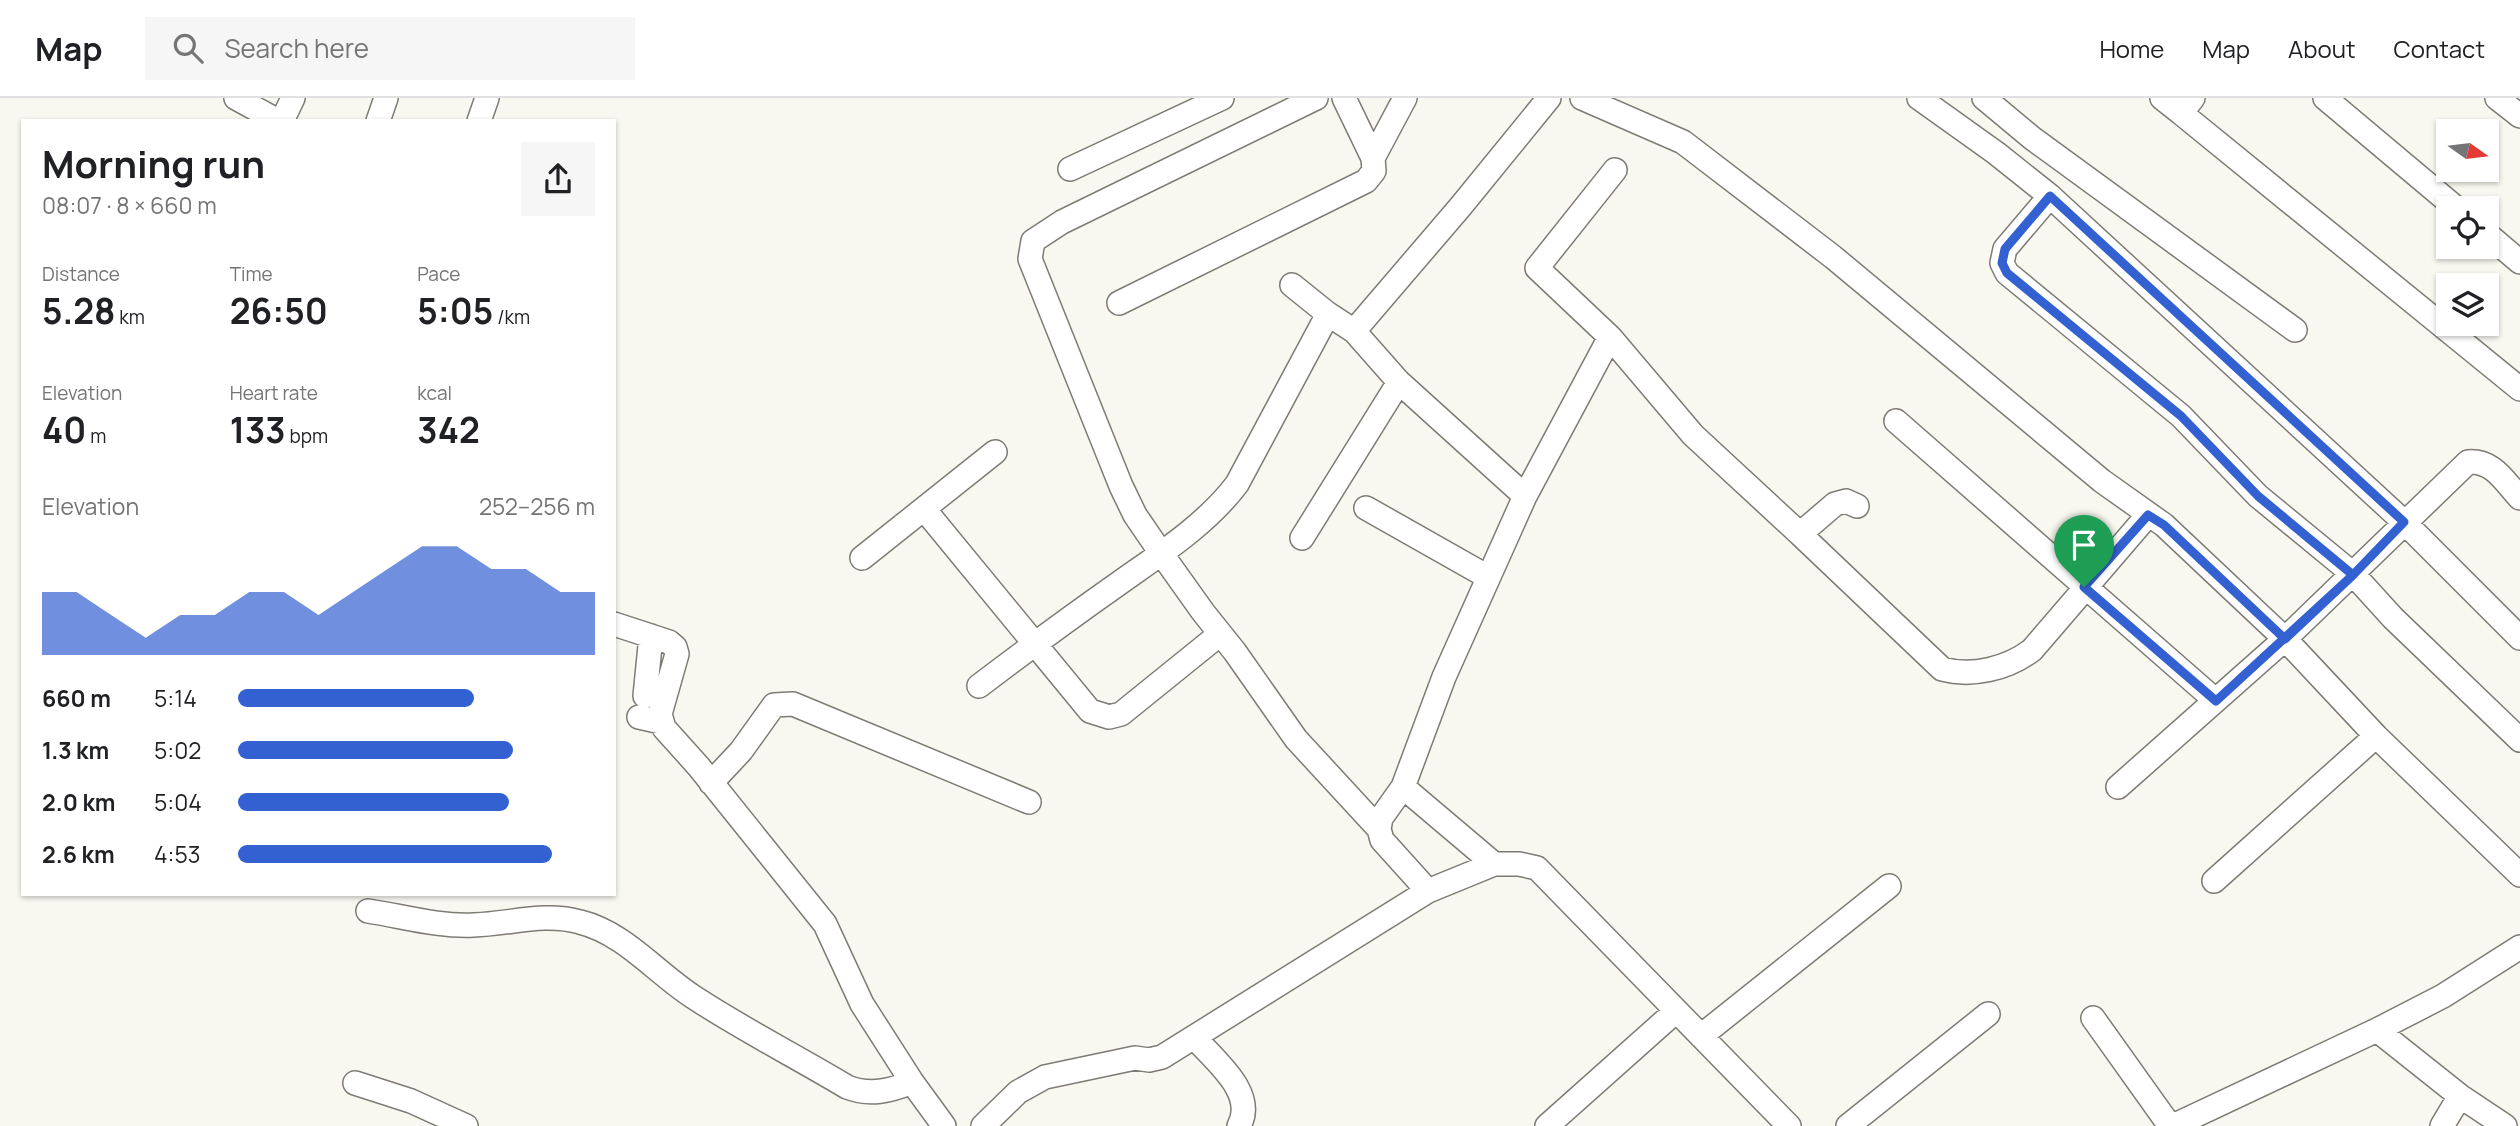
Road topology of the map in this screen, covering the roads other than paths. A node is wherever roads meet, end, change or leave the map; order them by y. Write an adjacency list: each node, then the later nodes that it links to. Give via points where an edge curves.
1 (236, 98): 18 (street)
2 (293, 98): 19 (street)
3 (386, 98): 20 (street)
4 (488, 98): 21 (street)
5 (1222, 98): 23 (street)
6 (1316, 98): 48 (street, via 1032,241 1030,259 1121,486)
7 (1344, 98): 22 (street)
8 (1405, 98): 22 (street)
9 (1549, 98): 33 (street)
10 (1582, 98): 44 (street, via 1683,142 1833,257)
11 (1919, 98): 25 (street)
12 (1984, 98): 32 (street)
13 (2162, 98): 16 (street)
14 (2325, 98): 26 (street)
15 (2497, 98): 17 (street)
16 (2187, 106): 36 (street)
17 (2520, 116)
18 (276, 119)
19 (281, 119)
20 (379, 119)
21 (480, 119)
22 (1373, 158): 30 (street, via 1374,171 1366,181)
23 (1069, 169)
24 (1615, 170): 34 (street, via 1537,268)
25 (2050, 196): 45 (street); 50 (street, via 2005,249 2002,263 2007,273 2181,416 2258,496)
26 (2442, 196)
27 (2499, 244): 28 (street)
28 (2520, 261)
29 (1292, 285): 31 (street)
30 (1119, 303)
31 (1328, 314): 33 (street); 48 (street, via 1237,484 1221,504)
32 (2295, 330)
33 (1354, 331): 35 (street)
34 (1610, 337): 39 (street); 46 (street, via 1693,435)
35 (1399, 382): 39 (street); 47 (street)
36 (2520, 389)
37 (1896, 421): 52 (street)
38 (995, 452): 43 (street)
39 (1525, 496): 51 (street)
40 (2520, 498): 45 (street, via 2489,465 2468,462)
41 (1857, 506): 46 (street, via 1846,501 1835,504)
42 (1366, 508): 51 (street)
43 (924, 509): 49 (street); 57 (street)
44 (2148, 515): 52 (street); 56 (street)
45 (2404, 522): 50 (street); 55 (street)
46 (1800, 534): 52 (street, via 1942,668 1958,673 2009,663 2032,650)
47 (1302, 538)
48 (1161, 553): 54 (street); 57 (street)
49 (862, 558)
50 (2353, 575): 56 (street); 61 (street)
51 (1488, 577): 63 (street)
52 (2084, 587): 59 (street)
53 (616, 625): 62 (street, via 675,647 663,700 648,712)
54 (1220, 634): 57 (street, via 1121,714 1109,717 1090,711); 66 (street, via 1296,739)
55 (2520, 638)
56 (2285, 639): 59 (street); 60 (street)
57 (1033, 644): 58 (street)
58 (979, 686)
59 (2216, 701): 64 (street)
60 (2376, 736): 68 (street); 69 (street)
61 (2520, 740)
62 (711, 783): 65 (street, via 741,751 768,711 781,703 793,704); 80 (street, via 825,924 862,1004)
63 (1403, 787): 66 (street, via 1381,818); 67 (street)
64 (2118, 787)
65 (1029, 802)
66 (1379, 830): 71 (street, via 1382,840)
67 (1494, 864): 71 (street); 74 (street, via 1537,868)
68 (2520, 875)
69 (2214, 881)
70 (1889, 886): 78 (street)
71 (1428, 891): 79 (street)
72 (368, 911): 80 (street, via 447,924 537,917 578,921 615,937 694,997 848,1087 875,1092)
73 (2520, 947): 77 (street, via 2443,996)
74 (1676, 1011): 78 (street); 87 (street)
75 (1988, 1014): 89 (street)
76 (2093, 1018): 90 (street)
77 (2377, 1030): 82 (street); 90 (street)
78 (1701, 1036): 88 (street)
79 (1194, 1037): 85 (street, via 1163,1057 1135,1058 1045,1077 1018,1092); 86 (street, via 1240,1090 1244,1116)
80 (912, 1082): 84 (street)
81 (355, 1083): 83 (street)
82 (2460, 1096): 91 (street); 92 (street)
83 (466, 1126)
84 (944, 1126)
85 (983, 1126)
86 (1239, 1126)
87 (1547, 1126)
88 (1789, 1126)
89 (1848, 1126)
90 (2171, 1126)
91 (2442, 1126)
92 (2505, 1126)

